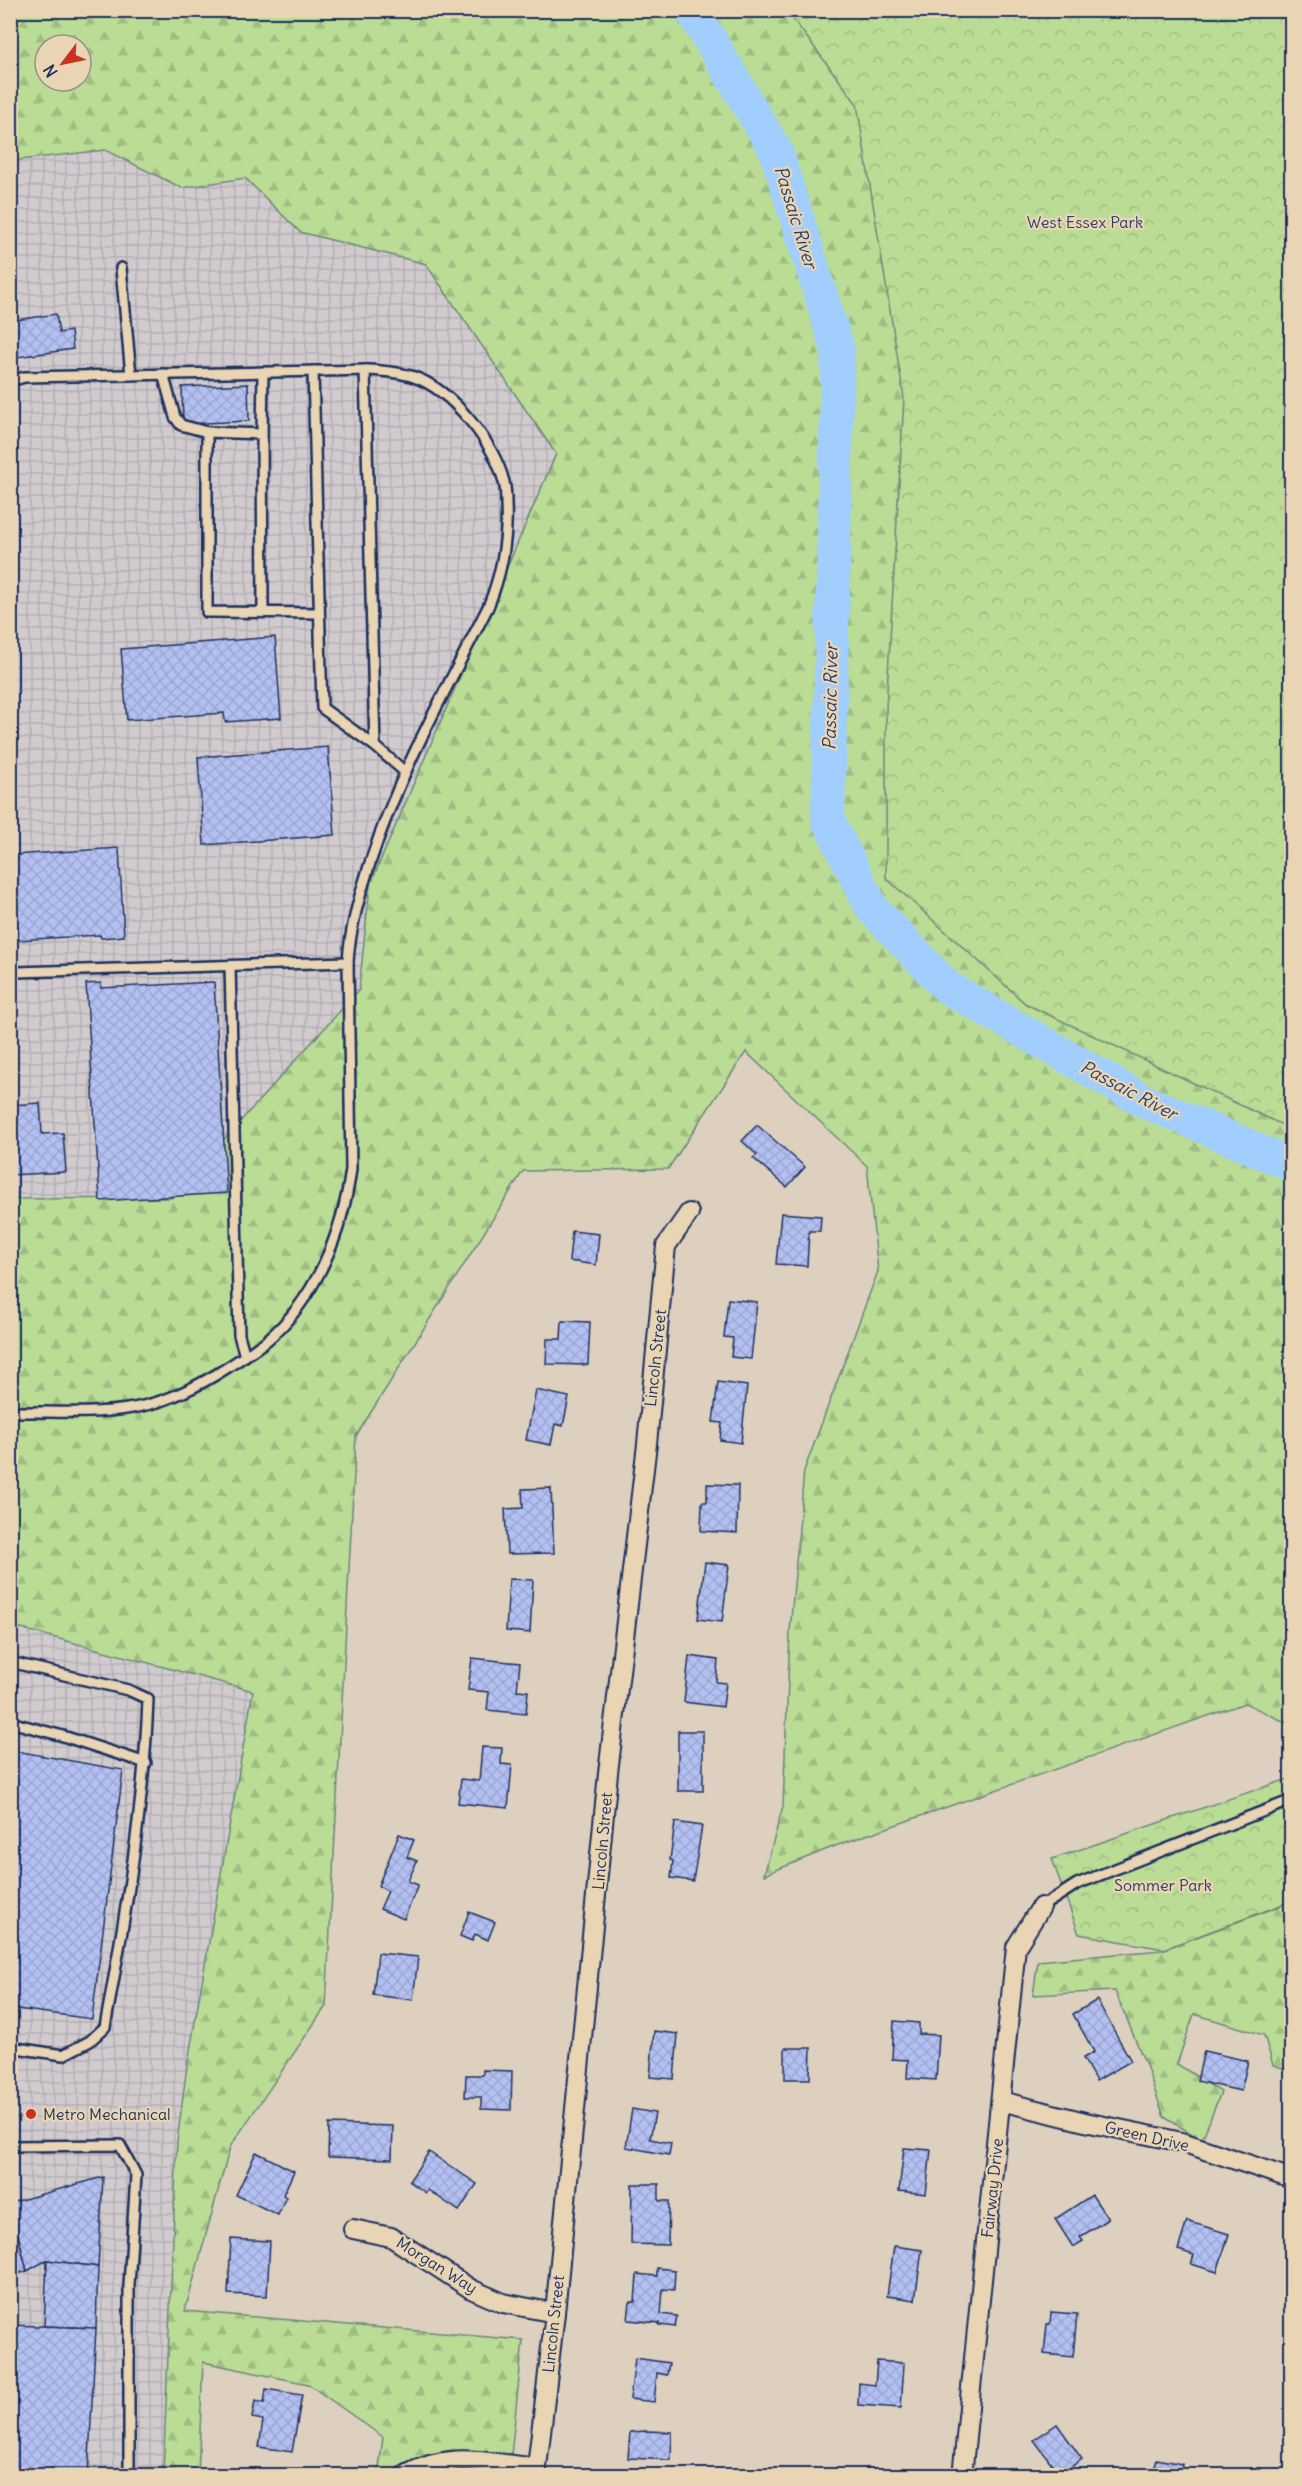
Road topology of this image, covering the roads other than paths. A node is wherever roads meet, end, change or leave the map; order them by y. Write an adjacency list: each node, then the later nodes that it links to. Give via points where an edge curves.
1 (121, 268): 6 (lane)
2 (365, 370): 3 (lane); 12 (lane); 13 (lane, via 416,378 447,398 482,436 505,483 505,552 498,581)
3 (313, 371): 4 (lane); 11 (lane)
4 (263, 372): 5 (lane); 9 (lane)
5 (163, 374): 6 (lane); 8 (lane, via 180,424)
6 (131, 375): 7 (lane, via 25,377)
7 (10, 381)
8 (207, 432): 9 (lane); 10 (lane, via 207,612)
9 (262, 434): 10 (lane)
10 (263, 612): 11 (lane)
11 (320, 613): 12 (lane, via 322,708)
12 (375, 746): 13 (lane)
13 (405, 772): 14 (lane, via 386,814 358,899)
14 (348, 962): 15 (lane); 18 (lane, via 351,1169 345,1203 330,1250 311,1286 284,1323)
15 (230, 966): 16 (lane); 18 (lane, via 239,1335)
16 (10, 970)
17 (689, 1213): 30 (street, Lincoln Street, via 666,1246 608,1773)
18 (245, 1356): 19 (lane, via 195,1388 146,1406)
19 (10, 1412)
20 (10, 1662): 22 (lane, via 128,1690 148,1699)
21 (10, 1722): 22 (lane)
22 (146, 1763): 25 (lane, via 129,1898 105,2027 90,2041 63,2055)
23 (1292, 1800): 24 (lane, via 1077,1884)
24 (1041, 1907): 26 (street, Fairway Drive, via 1016,1947)
25 (10, 2047)
26 (1001, 2101): 28 (street, Green Drive, via 1182,2142); 34 (street, Fairway Drive)
27 (10, 2146): 32 (lane, via 120,2145 136,2175 129,2285)
28 (1292, 2179)
29 (353, 2229): 30 (street, Morgan Way, via 392,2236 471,2289 503,2303)
30 (555, 2313): 31 (street, Lincoln Street)
31 (536, 2472): 33 (street, via 450,2459 423,2465)
32 (129, 2475)
33 (404, 2475)
34 (962, 2475)

